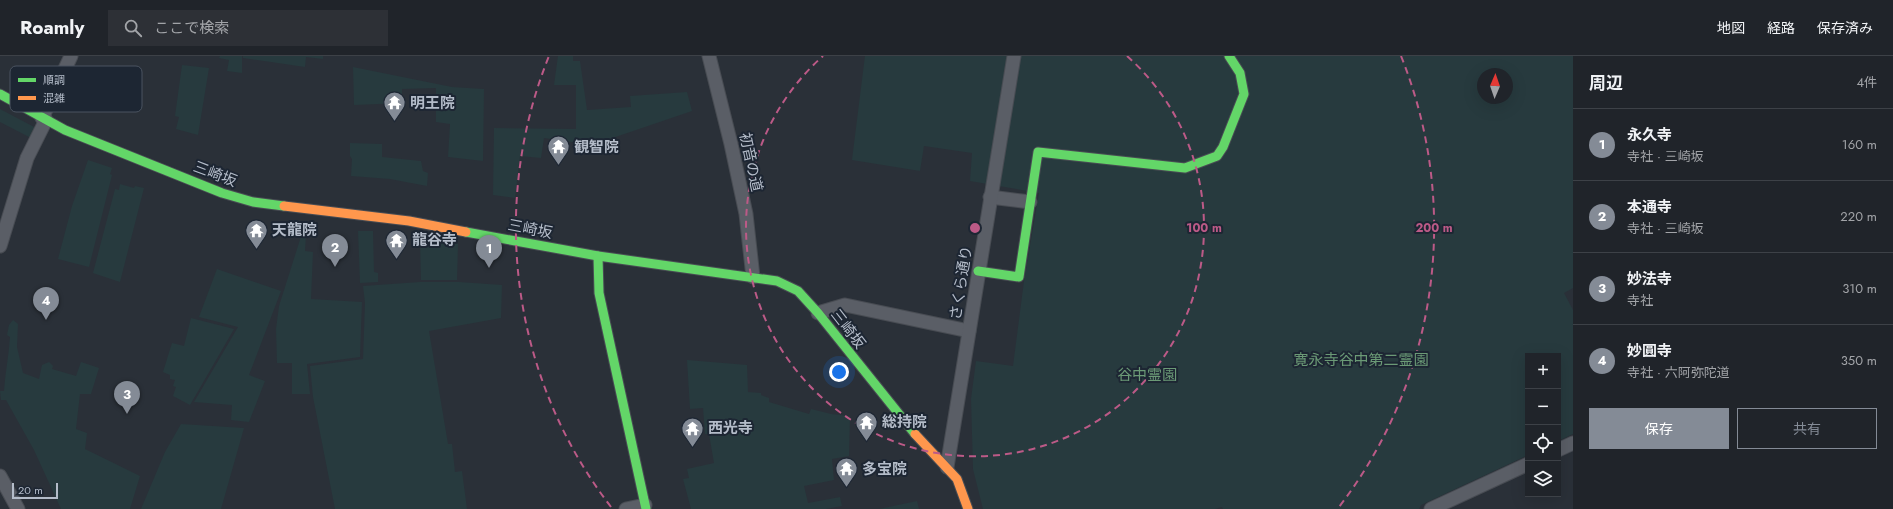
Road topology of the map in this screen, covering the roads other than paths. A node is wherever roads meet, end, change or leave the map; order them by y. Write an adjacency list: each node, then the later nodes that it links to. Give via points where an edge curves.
1 (71, 56): 5 (street)
2 (709, 56): 16 (street, 初音の道, via 746,214)
3 (1014, 56): 11 (street, さくら通り)
4 (1229, 56): 12 (main road, via 1240,73 1244,94 1217,156 1185,168 1041,151 1038,152)
5 (67, 66)
6 (0, 94): 7 (main road, 三崎坂)
7 (10, 100)
8 (32, 112): 10 (main road, 三崎坂)
9 (47, 112): 10 (street)
10 (44, 119): 13 (street, via 27,158); 14 (main road, 三崎坂, via 222,193 253,202 432,225)
11 (990, 197): 12 (street); 15 (street, さくら通り)
12 (1030, 202): 15 (main road, via 1019,277)
13 (0, 246)
14 (598, 256): 16 (main road, 三崎坂); 24 (main road, via 599,293)
15 (978, 271): 18 (street, さくら通り)
16 (753, 277): 17 (main road, 三崎坂, via 790,286)
17 (818, 313): 18 (street, via 845,305); 22 (main road, 三崎坂, via 922,442)
18 (969, 331): 22 (street, さくら通り)
19 (1573, 443): 20 (street)
20 (1561, 449)
21 (1525, 465): 28 (street)
22 (947, 467): 27 (main road, 三崎坂, via 957,479)
23 (0, 476): 25 (street)
24 (646, 507): 26 (street)
25 (18, 509)
26 (626, 509)
27 (968, 509)
28 (1431, 509)

